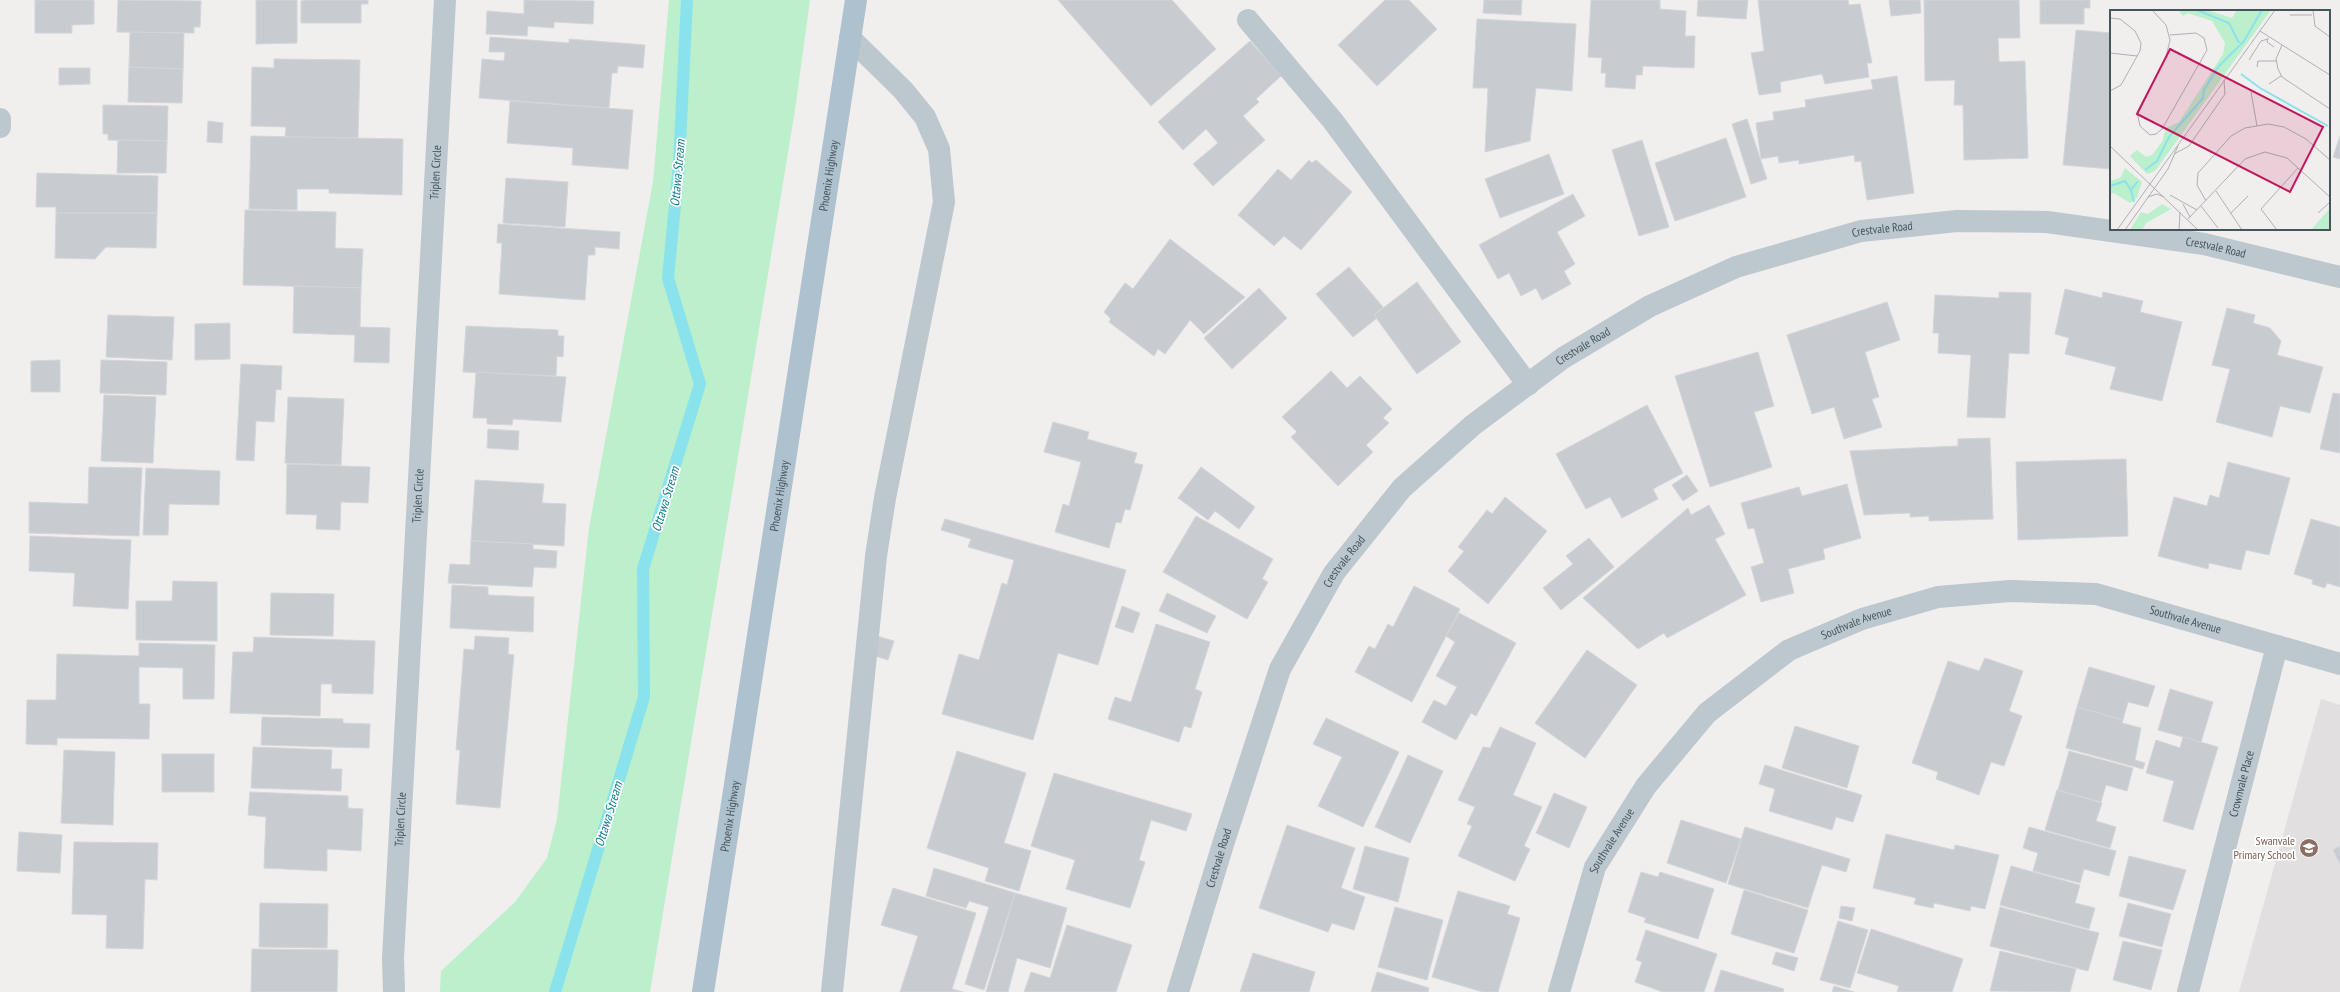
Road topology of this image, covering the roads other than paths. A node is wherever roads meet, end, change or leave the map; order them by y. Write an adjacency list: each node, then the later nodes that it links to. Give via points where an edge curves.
1 (445, 0): 11 (street, Triplen Circle, via 393,958)
2 (856, 0): 4 (main road, Phoenix Highway)
3 (1248, 20): 8 (street, via 1334,121)
4 (850, 38): 12 (main road, Phoenix Highway); 13 (street, via 903,90 925,117 938,149 944,202 885,498 876,556)
5 (0, 119): 6 (street)
6 (0, 127)
7 (2340, 277): 8 (street, Crestvale Road, via 2204,244 2046,222 1956,221 1861,231 1736,267 1650,306 1563,358)
8 (1528, 385): 14 (street, Crestvale Road, via 1473,425 1402,488 1334,573 1280,669)
9 (2278, 646): 10 (street, Southvale Avenue); 15 (street, Southvale Avenue, via 2096,594 2010,591 1938,597 1862,619 1789,650 1707,713 1646,786 1595,867); 16 (street, Crownvale Place)
10 (2340, 664)
11 (394, 992)
12 (703, 992)
13 (832, 992)
14 (1178, 992)
15 (1559, 992)
16 (2188, 992)

